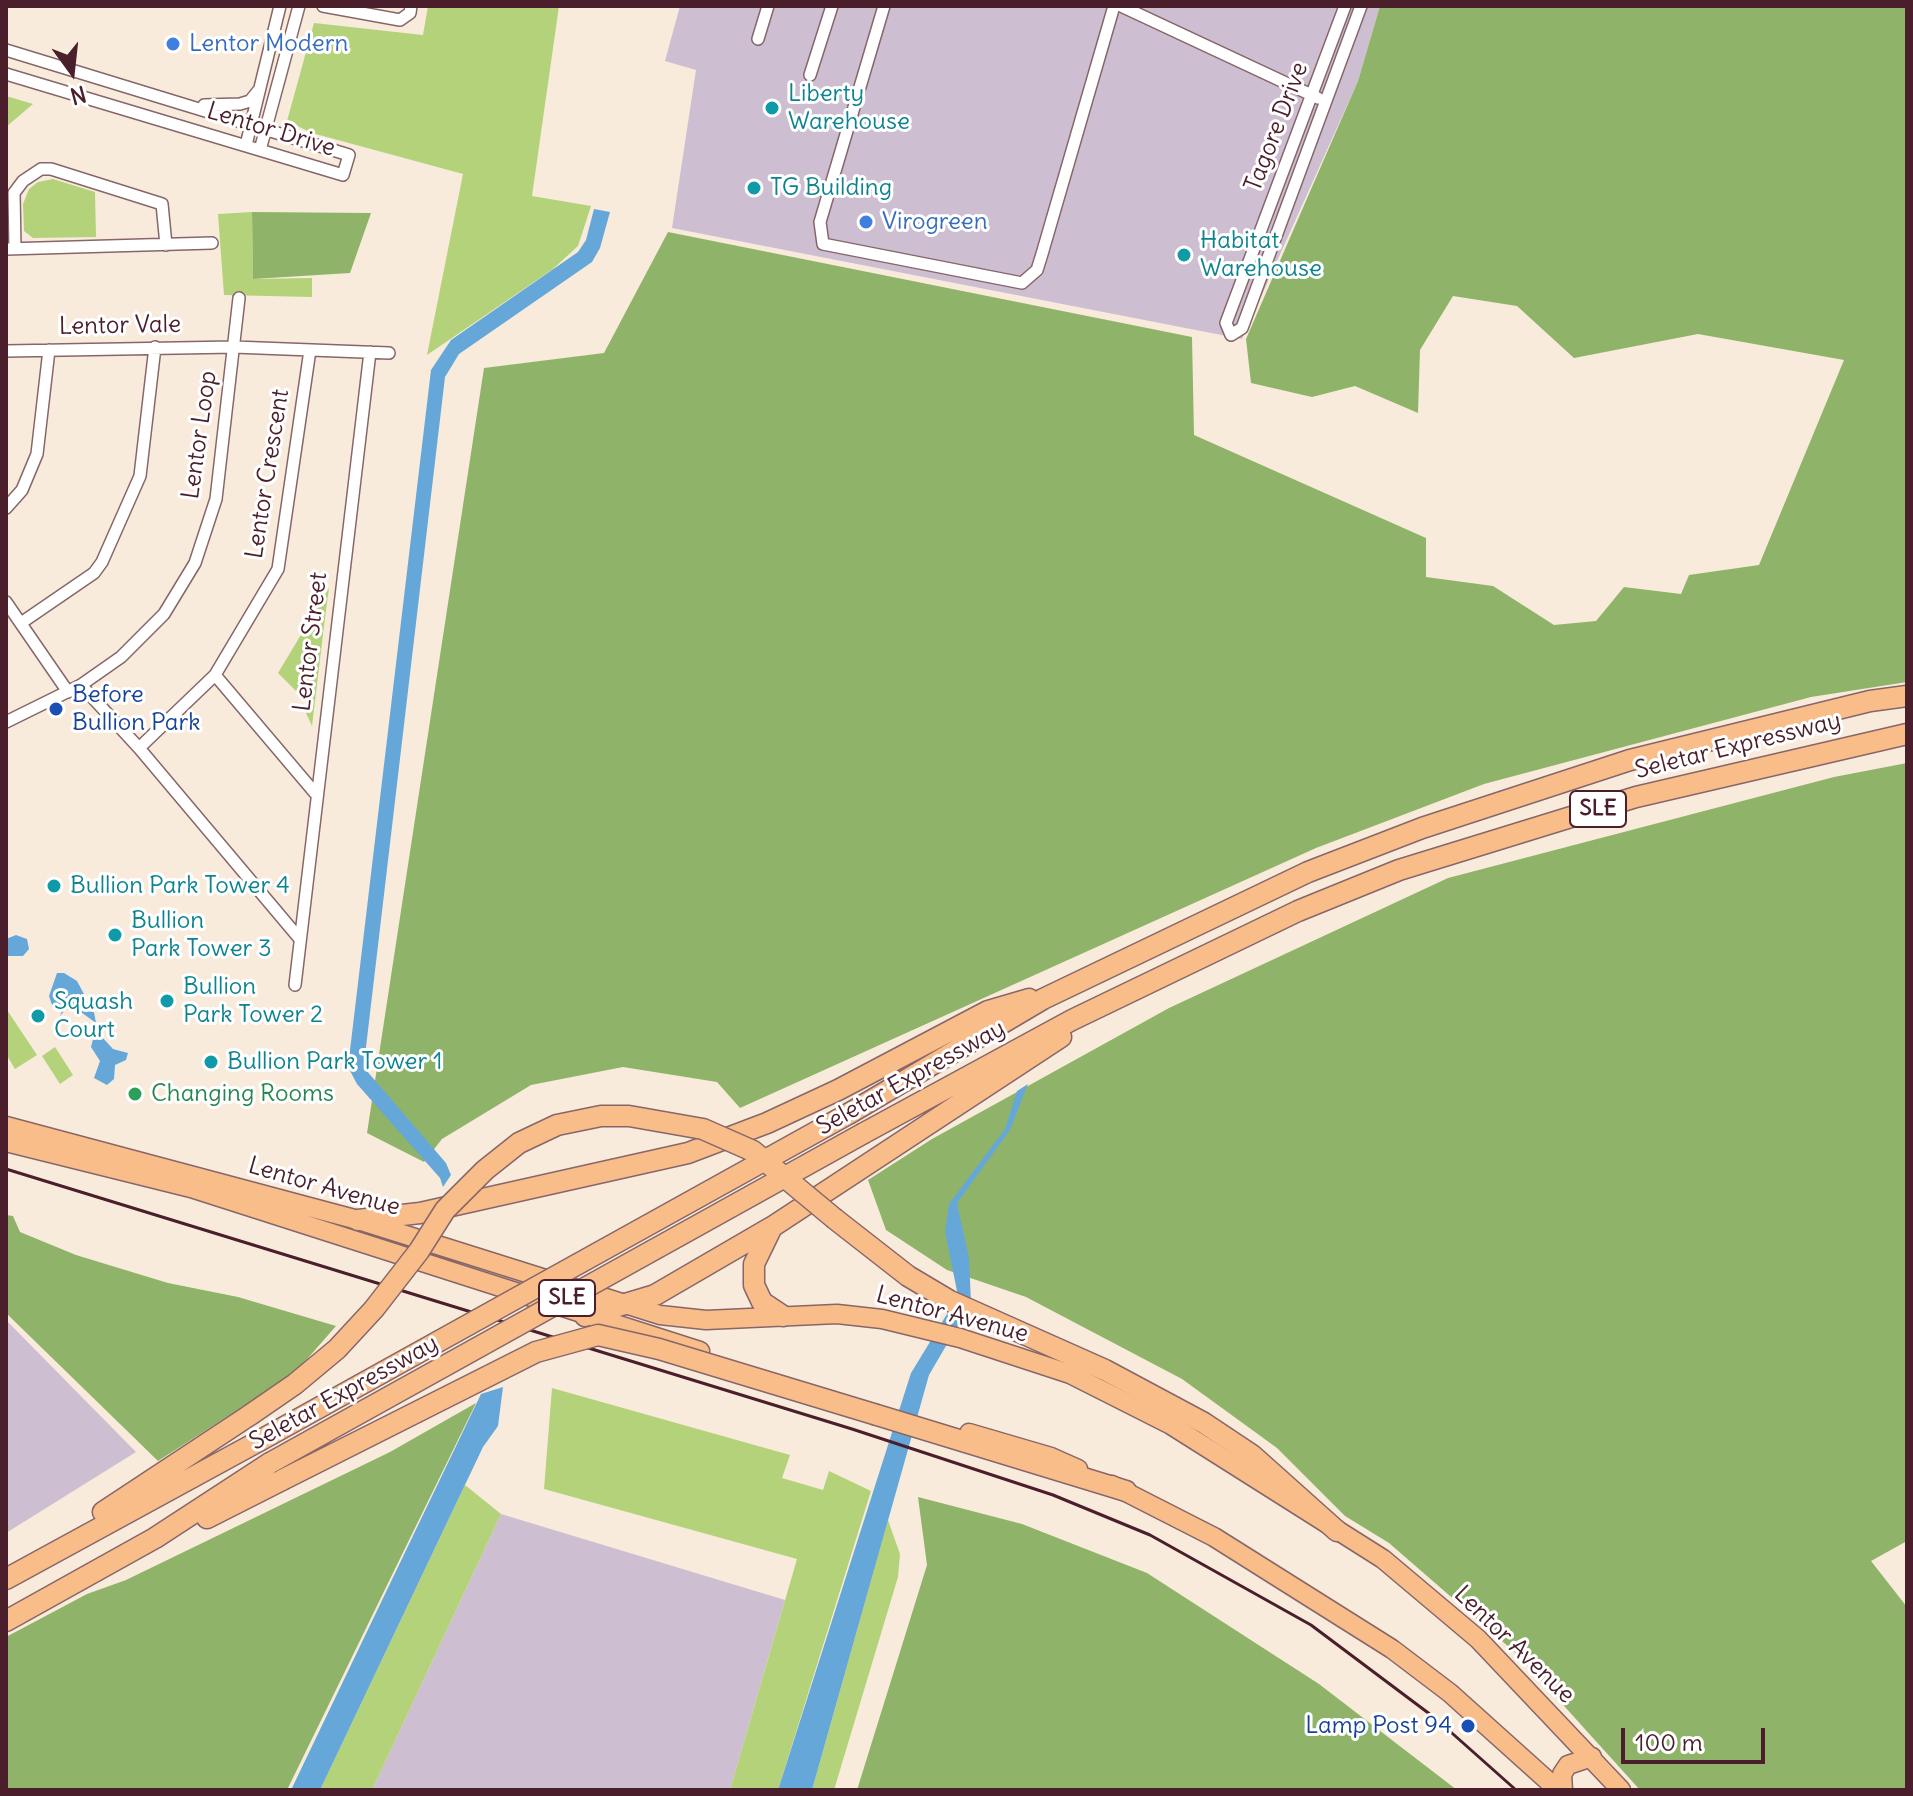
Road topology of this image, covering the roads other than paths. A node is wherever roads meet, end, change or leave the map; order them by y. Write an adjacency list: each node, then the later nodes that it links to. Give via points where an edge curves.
1 (280, 6): 16 (street)
2 (299, 6): 21 (street)
3 (323, 6): 4 (street, via 400,20)
4 (411, 6)
5 (768, 6): 12 (street)
6 (832, 6): 15 (street)
7 (884, 6): 8 (street, via 824,209 823,244 1022,283 1042,254)
8 (1114, 6)
9 (1121, 6): 17 (street)
10 (1345, 6): 17 (street, Tagore Drive)
11 (1361, 6): 18 (street, Tagore Drive)
12 (758, 39)
13 (6, 50): 19 (street, Lentor Drive)
14 (6, 74): 22 (street, Lentor Drive)
15 (810, 75)
16 (260, 89): 19 (street, via 240,104); 20 (street)
17 (1313, 96): 18 (street); 18 (street, Tagore Drive, via 1226,323 1231,335 1242,328)
18 (1326, 101)
19 (196, 105): 20 (street, Lentor Drive)
20 (251, 125): 21 (street, Lentor Drive); 22 (street)
21 (266, 130): 23 (street); 23 (street, Lentor Drive, via 349,155 343,175)
22 (246, 145): 23 (street, Lentor Drive)
23 (260, 150)
24 (212, 243): 25 (street)
25 (166, 245): 26 (street); 26 (street, via 162,204 41,169 14,193)
26 (10, 249)
27 (239, 298): 29 (street, Lentor Loop)
28 (155, 347): 29 (street, Lentor Vale); 30 (street, Lentor Vale); 37 (street, via 140,476 102,562)
29 (234, 347): 31 (street); 39 (street, Lentor Loop, via 216,499 195,563 154,624 121,657)
30 (49, 350): 32 (street, Lentor Vale); 35 (street, via 37,454 22,490)
31 (310, 350): 33 (street); 38 (street, Lentor Crescent, via 278,569)
32 (6, 351)
33 (370, 352): 34 (street); 45 (street, Lentor Street)
34 (389, 353)
35 (6, 508)
36 (6, 602): 37 (street)
37 (21, 623): 40 (street)
38 (215, 675): 44 (street, Lentor Crescent); 45 (street)
39 (81, 685): 40 (street, Lentor Loop); 44 (street)
40 (68, 692): 42 (street, Lentor Loop)
41 (1907, 696): 48 (highway, Seletar Expressway / SLE, via 1630,760 1422,828 1308,872)
42 (6, 722)
43 (1907, 734): 49 (highway, Seletar Expressway / SLE, via 1636,797 1399,870 1298,911)
44 (139, 748): 46 (street)
45 (315, 793): 46 (street, Lentor Street)
46 (299, 938): 47 (street, Lentor Street)
47 (295, 985)
48 (1043, 999): 52 (highway, via 1018,1000 988,1011 838,1090 688,1153 420,1213); 63 (highway, Seletar Expressway / SLE, bridge, via 850,1113)
49 (1072, 1020): 53 (highway, via 1050,1046); 62 (highway, Seletar Expressway / SLE, bridge, via 270,1463)
50 (6, 1126): 52 (main road, Lentor Avenue)
51 (6, 1142): 55 (main road, Lentor Avenue, via 191,1188)
52 (358, 1220): 54 (main road, Lentor Avenue)
53 (772, 1227): 56 (highway, via 655,1295); 58 (highway, via 754,1264 754,1285 762,1302)
54 (435, 1247): 55 (main road); 56 (main road, Lentor Avenue)
55 (427, 1266): 57 (main road, Lentor Avenue)
56 (626, 1306): 57 (highway); 58 (main road, Lentor Avenue, via 688,1319)
57 (585, 1316): 59 (main road, Lentor Avenue)
58 (783, 1316): 61 (main road, Lentor Avenue, via 871,1317 960,1338 1107,1390)
59 (928, 1425): 60 (highway); 62 (highway, bridge, via 598,1335 536,1352 203,1520)
60 (1126, 1491): 67 (main road, via 1214,1537 1392,1649)
61 (1337, 1531): 63 (highway, bridge, via 1299,1493 1227,1439 1134,1384 925,1287 742,1145 690,1126 601,1116 557,1125 502,1155 445,1210 401,1274 346,1339 295,1384 98,1516); 66 (main road, Lentor Avenue, via 1383,1559 1469,1631)
62 (155, 1538): 65 (highway, Seletar Expressway / SLE)
63 (78, 1540): 64 (highway, Seletar Expressway / SLE)
64 (6, 1579)
65 (6, 1621)
66 (1592, 1757): 67 (main road, via 1568,1765); 68 (main road, Lentor Avenue)
67 (1561, 1790)
68 (1621, 1790)

